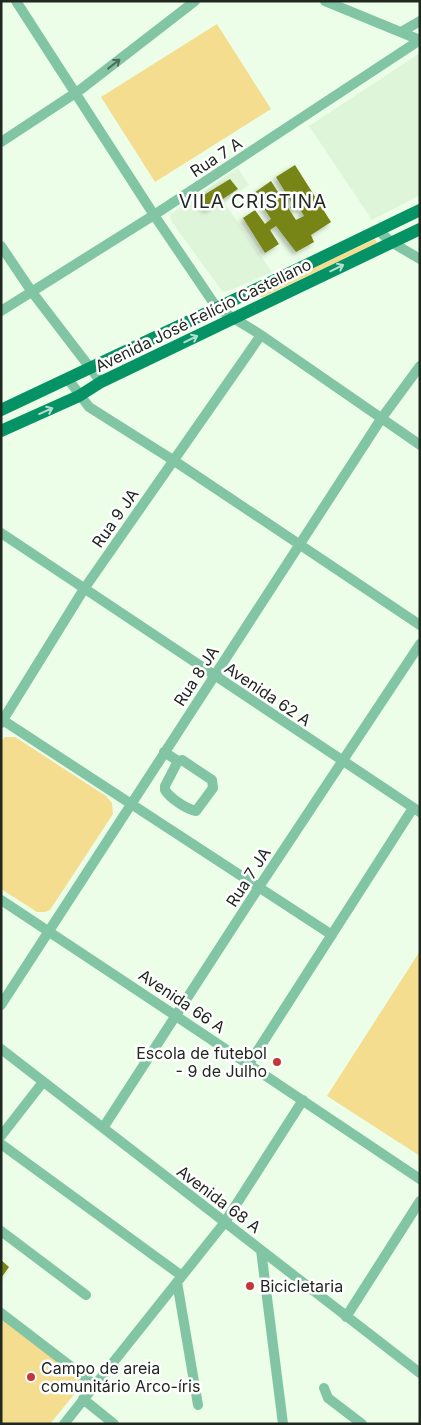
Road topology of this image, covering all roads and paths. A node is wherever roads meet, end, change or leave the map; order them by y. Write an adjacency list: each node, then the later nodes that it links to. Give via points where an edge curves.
1 (16, 1): 7 (street)
2 (195, 1): 7 (street, one-way to 2)
3 (325, 1): 5 (street)
4 (420, 21): 5 (street)
5 (401, 32): 6 (street)
6 (420, 40): 10 (street, Rua 7 A)
7 (75, 93): 8 (street); 10 (street)
8 (1, 142)
9 (420, 210): 12 (main road, Avenida José Felício Castellano)
10 (154, 215): 16 (street, Rua 7 A); 17 (street)
11 (420, 229): 13 (main road, Avenida José Felício Castellano)
12 (378, 230): 13 (street); 17 (main road, Avenida José Felício Castellano)
13 (391, 242): 15 (street); 19 (main road, Avenida José Felício Castellano, one-way to 13)
14 (1, 246): 16 (street)
15 (420, 259)
16 (32, 292): 18 (street, Rua 7 A); 22 (street)
17 (217, 308): 19 (street); 22 (main road, Avenida José Felício Castellano)
18 (1, 311)
19 (235, 318): 20 (street); 24 (main road, Avenida José Felício Castellano, one-way to 19)
20 (261, 335): 27 (street); 30 (street, Rua 9 JA)
21 (420, 366): 27 (street, Rua 8 JA)
22 (90, 367): 23 (main road, Avenida José Felício Castellano); 24 (street)
23 (68, 380): 25 (street); 26 (main road, Avenida José Felício Castellano)
24 (101, 382): 25 (main road, Avenida José Felício Castellano)
25 (79, 396): 28 (main road, Avenida José Felício Castellano, one-way to 25); 30 (street, via 89,407)
26 (1, 410)
27 (380, 419): 29 (street); 32 (street, Rua 8 JA)
28 (1, 431)
29 (420, 445)
30 (173, 460): 32 (street); 33 (street, Rua 9 JA)
31 (1, 533): 33 (street, Avenida 62 A)
32 (299, 544): 34 (street); 36 (street, Rua 8 JA)
33 (84, 589): 36 (street, Avenida 62 A); 37 (street, Rua 9 JA)
34 (420, 625)
35 (420, 644): 40 (street, Rua 7 JA)
36 (215, 676): 38 (street, Rua 8 JA); 40 (street, Avenida 62 A)
37 (2, 720): 41 (street)
38 (164, 752): 39 (street); 41 (street, Rua 8 JA)
39 (178, 761): 39 (street, via 182,760 214,784 196,811 165,790)
40 (343, 761): 42 (street, Avenida 62 A); 43 (street, Rua 7 JA)
41 (132, 805): 43 (street); 45 (street, Rua 8 JA)
42 (416, 810): 46 (street)
43 (259, 887): 46 (street); 48 (street, Rua 7 JA)
44 (1, 900): 45 (street, Avenida 66 A)
45 (48, 931): 47 (street, Rua 8 JA); 48 (street, Avenida 66 A)
46 (332, 935): 50 (street)
47 (1, 1005)
48 (176, 1016): 50 (street, Avenida 66 A); 53 (street, Rua 7 JA)
49 (1, 1049): 51 (street, Avenida 68 A)
50 (249, 1064): 52 (street, Avenida 66 A)
51 (43, 1082): 53 (street, Avenida 68 A); 54 (street)
52 (302, 1100): 56 (street, Avenida 66 A); 58 (street)
53 (103, 1128): 58 (street, Avenida 68 A)
54 (1, 1136)
55 (1, 1144): 61 (street)
56 (420, 1179)
57 (420, 1201): 64 (street)
58 (225, 1222): 60 (street, Avenida 68 A); 61 (street)
59 (1, 1231): 62 (street)
60 (261, 1250): 64 (street, Avenida 68 A); 72 (street)
61 (179, 1279): 66 (street); 69 (street)
62 (86, 1295)
63 (1, 1314): 66 (street)
64 (346, 1317): 65 (street, Avenida 68 A)
65 (420, 1373)
66 (95, 1385): 68 (street)
67 (324, 1388): 73 (street, via 328,1398)
68 (83, 1399): 70 (street); 71 (street)
69 (198, 1405)
70 (64, 1424)
71 (114, 1424)
72 (284, 1424)
73 (362, 1424)

